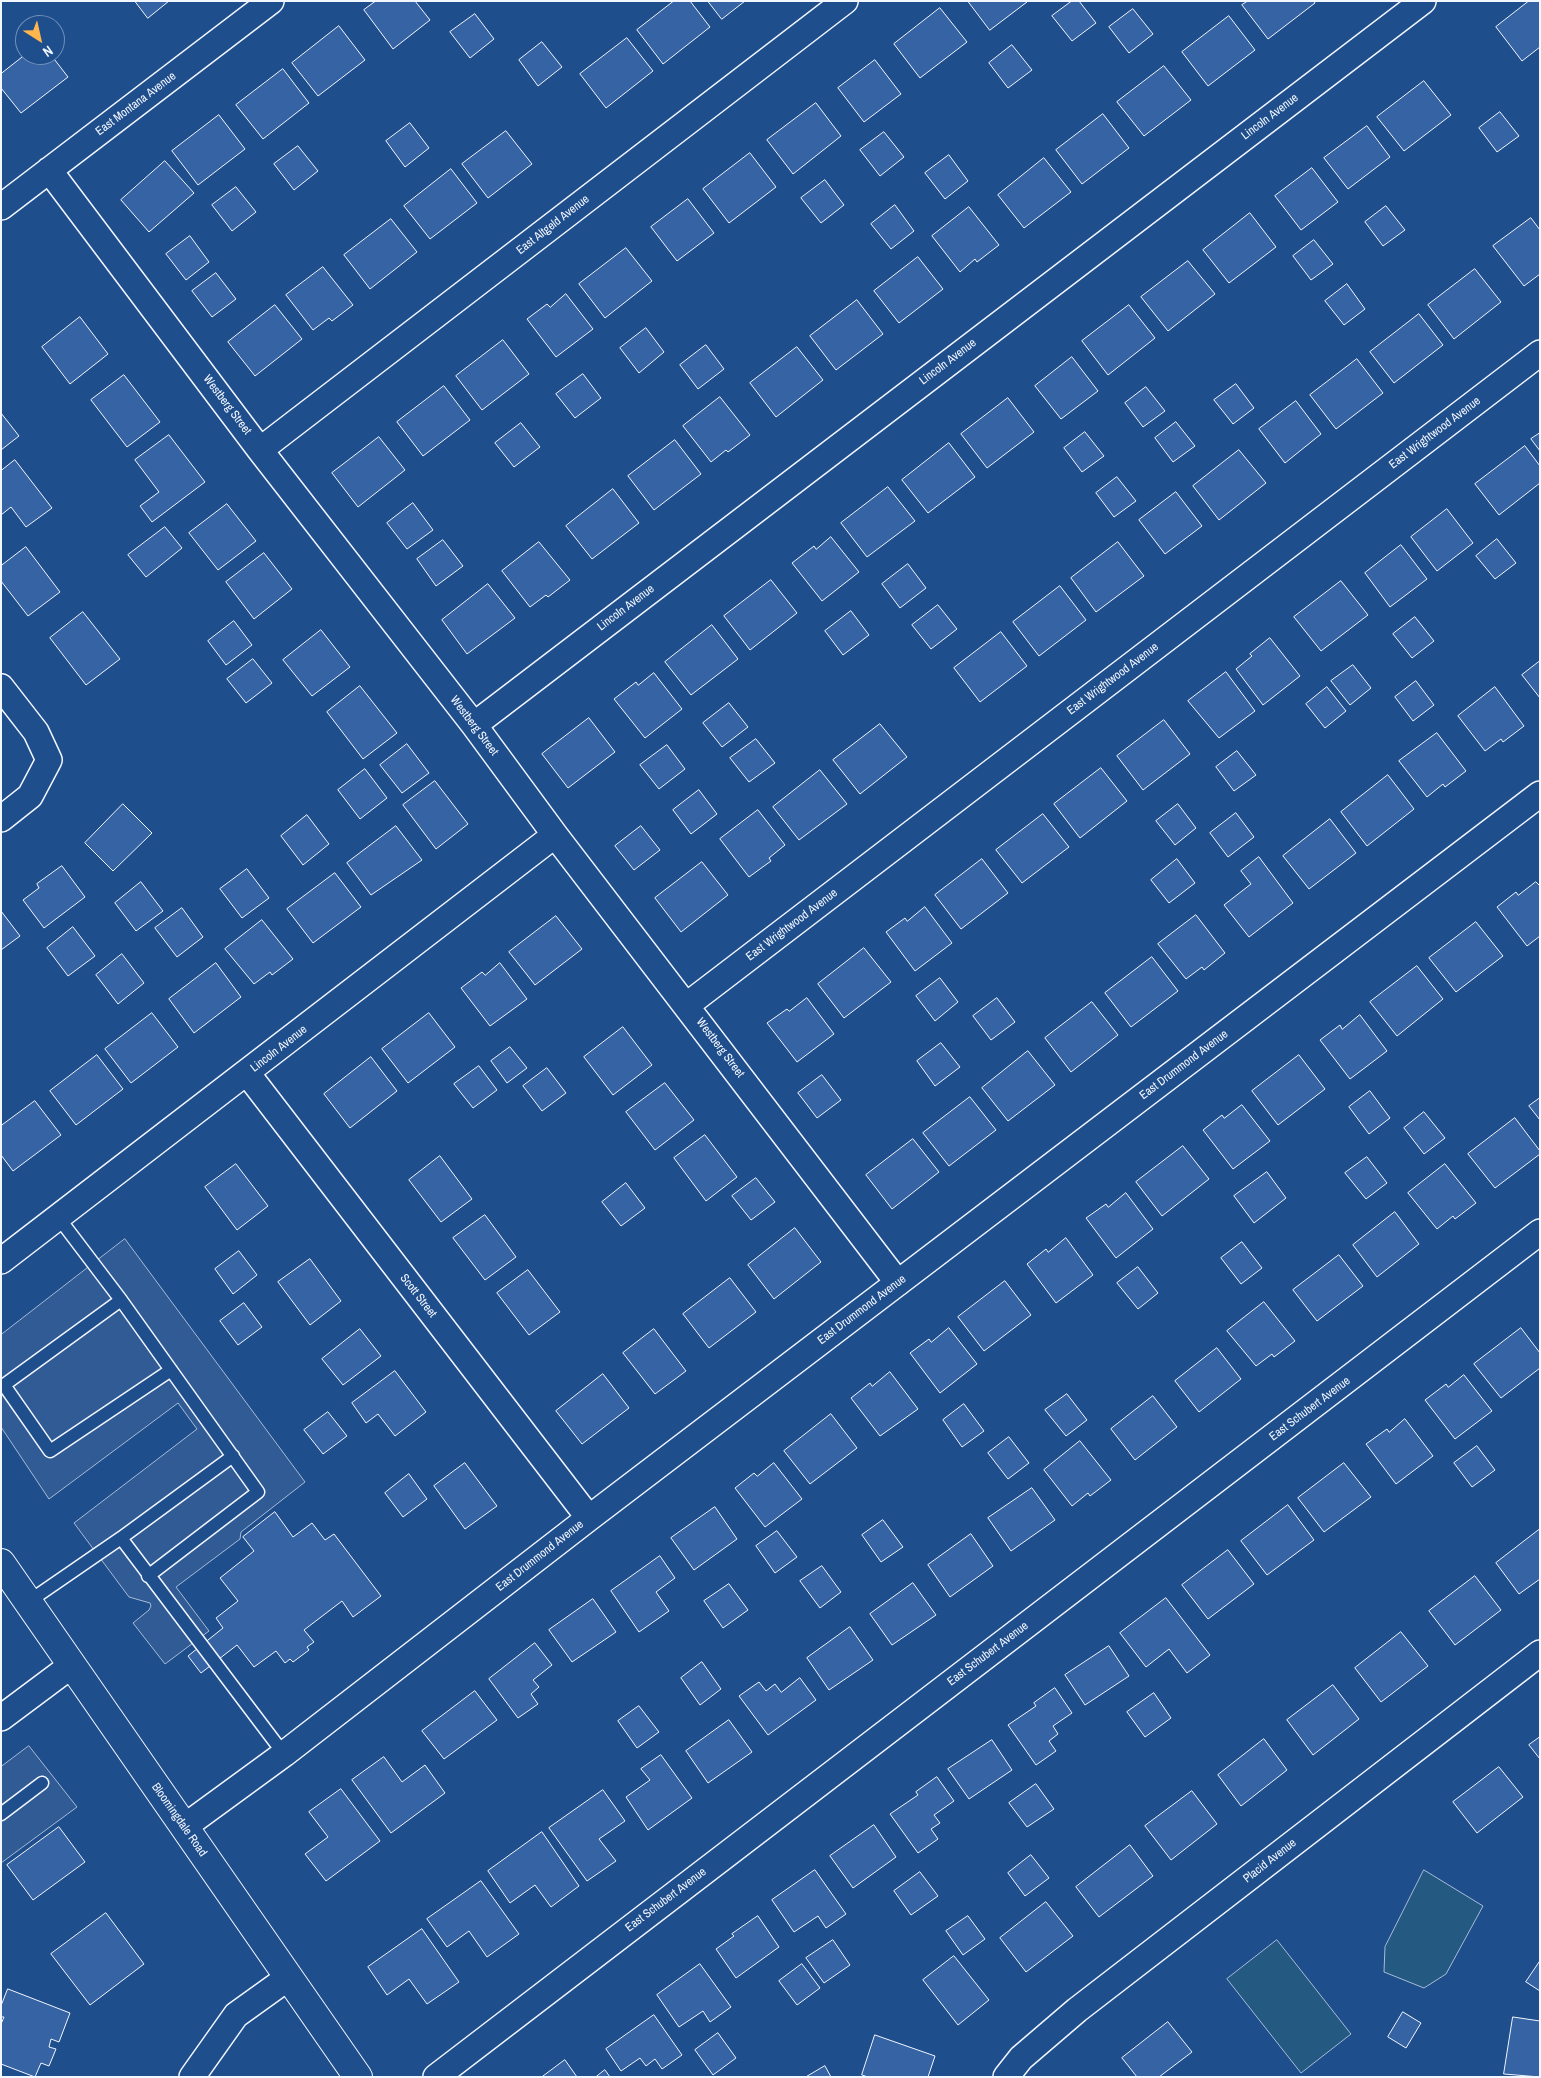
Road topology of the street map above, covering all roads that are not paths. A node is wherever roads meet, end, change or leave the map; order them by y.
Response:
1 (270, 1) edge
2 (845, 1) edge
3 (1423, 1) edge
4 (49, 170) junction
5 (1, 207) edge
6 (1540, 353) edge
7 (260, 450) junction
8 (1, 687) edge
9 (474, 725) junction
10 (1540, 794) edge
11 (1, 819) edge
12 (555, 835) junction
13 (687, 1005) junction
14 (247, 1073) junction
15 (58, 1217) junction
16 (1540, 1232) edge
17 (1, 1261) edge
18 (898, 1283) junction
19 (121, 1300) junction
20 (171, 1370) junction
21 (233, 1456) junction
22 (589, 1518) junction
23 (121, 1538) junction
24 (1, 1563) edge
25 (148, 1576) junction
26 (28, 1602) junction
27 (1540, 1653) edge
28 (72, 1665) junction
29 (1, 1718) edge
30 (284, 1754) junction
31 (42, 1783) dead end
32 (1, 1814) edge
33 (184, 1827) junction
34 (289, 1977) junction
35 (192, 2077) edge
36 (358, 2077) edge
37 (436, 2077) edge
38 (1006, 2077) edge

1 - 4 street, East Montana Avenue
2 - 7 street, East Altgeld Avenue
3 - 9 street, Lincoln Avenue
4 - 5 street, East Montana Avenue
4 - 7 street, Westberg Street
6 - 13 street, East Wrightwood Avenue
7 - 9 street, Westberg Street
8 - 11 street
9 - 12 street, Westberg Street
10 - 18 street, East Drummond Avenue
12 - 13 street, Westberg Street
12 - 14 street, Lincoln Avenue
13 - 18 street, Westberg Street
14 - 15 street, Lincoln Avenue
14 - 22 street, Scott Street
15 - 17 street, Lincoln Avenue
15 - 19 lane
16 - 37 street, East Schubert Avenue
18 - 22 street, East Drummond Avenue
19 - 20 lane
19 - 20 lane
20 - 21 lane
21 - 23 lane
21 - 25 lane
22 - 30 street, East Drummond Avenue
23 - 25 lane
23 - 26 lane
24 - 26 main road, Bloomingdale Road
25 - 30 lane
26 - 28 main road, Bloomingdale Road
27 - 38 street, Placid Avenue
28 - 29 street
28 - 33 main road, Bloomingdale Road
30 - 33 street, East Drummond Avenue
31 - 32 lane
33 - 34 main road, Bloomingdale Road
34 - 35 street
34 - 36 main road, Bloomingdale Road

